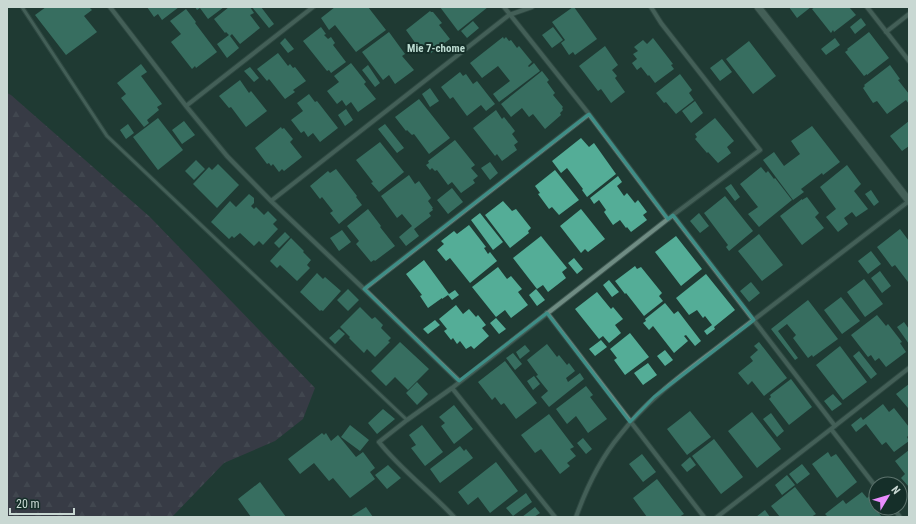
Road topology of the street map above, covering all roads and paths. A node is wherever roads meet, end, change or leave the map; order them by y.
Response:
1 (22, 7) edge
2 (110, 7) edge
3 (313, 7) edge
4 (504, 7) edge
5 (532, 7) edge
6 (651, 7) edge
7 (758, 7) edge
8 (867, 7) edge
9 (909, 14) edge
10 (509, 15) junction
11 (886, 32) junction
12 (909, 61) edge
13 (186, 106) junction
14 (589, 114) junction
15 (271, 200) junction
16 (909, 201) edge
17 (673, 215) junction
18 (668, 219) junction
19 (364, 289) junction
20 (547, 313) junction
21 (754, 320) junction
22 (909, 368) edge
23 (459, 381) junction
24 (452, 388) junction
25 (407, 420) junction
26 (630, 422) junction
27 (835, 426) junction
28 (831, 429) junction
29 (868, 476) edge
30 (454, 517) edge
31 (555, 517) edge
32 (576, 517) edge
33 (704, 517) edge
34 (717, 517) edge

1 - 25 lane
2 - 13 street
3 - 13 street
4 - 10 street
5 - 10 street
6 - 17 street
7 - 16 street
8 - 11 street
9 - 11 street
10 - 14 street
10 - 15 street
11 - 12 street
13 - 15 street
14 - 18 street
14 - 19 street
15 - 19 street
16 - 21 street
17 - 18 street
17 - 21 street
18 - 20 street
19 - 23 street
20 - 23 street
20 - 26 street
21 - 26 street
21 - 27 street
22 - 27 street
23 - 24 street
24 - 25 street
24 - 31 street
25 - 30 street
26 - 32 street
26 - 33 street
27 - 28 street
28 - 29 street
28 - 34 street

